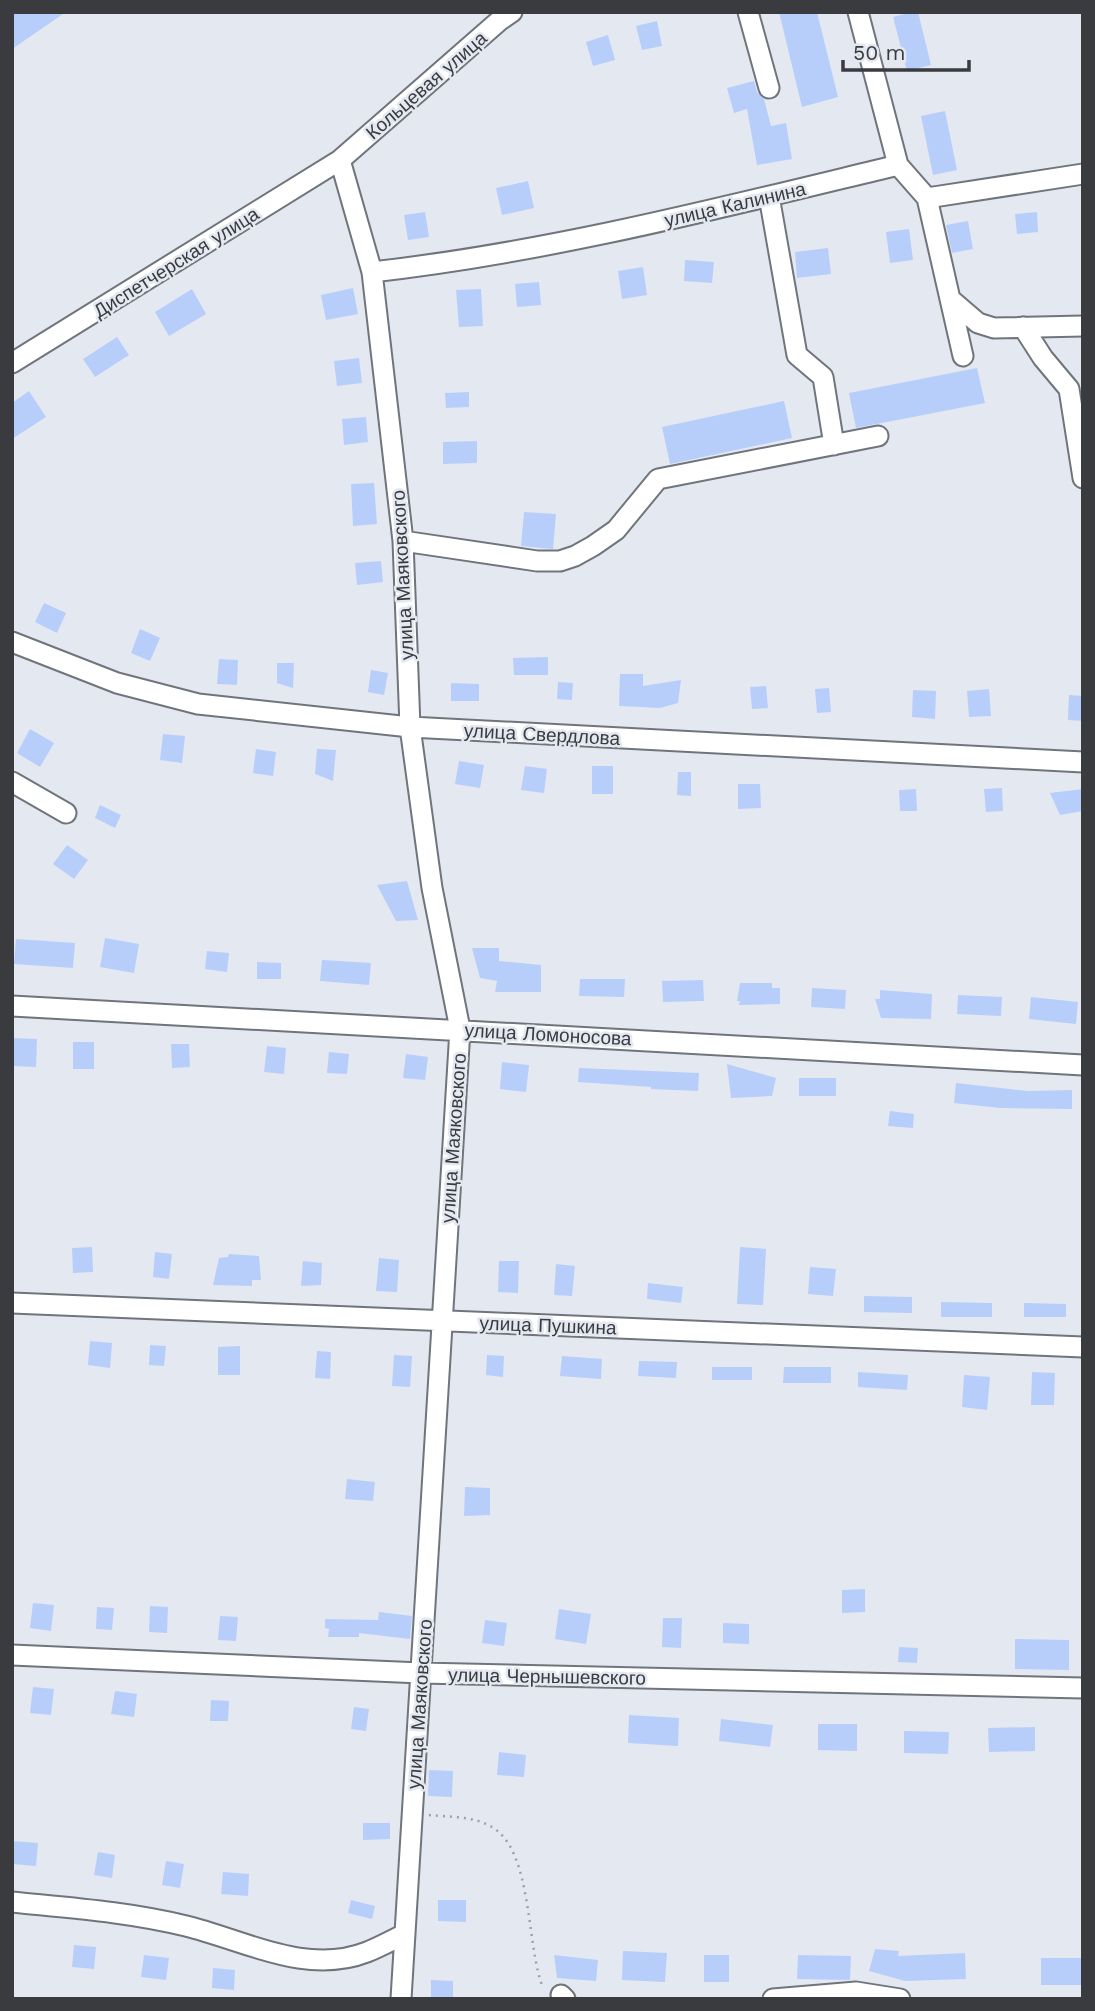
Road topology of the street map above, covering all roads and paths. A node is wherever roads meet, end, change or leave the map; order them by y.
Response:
1 (748, 12) edge
2 (858, 12) edge
3 (505, 15) edge
4 (769, 88) dead end
5 (340, 160) junction
6 (898, 166) junction
7 (1083, 174) edge
8 (769, 196) junction
9 (927, 198) junction
10 (372, 272) junction
11 (950, 299) junction
12 (1083, 326) edge
13 (1023, 327) junction
14 (963, 356) dead end
15 (12, 363) edge
16 (878, 436) dead end
17 (834, 445) junction
18 (1083, 478) edge
19 (403, 541) junction
20 (12, 642) edge
21 (410, 727) junction
22 (1083, 762) edge
23 (12, 782) edge
24 (66, 813) dead end
25 (12, 1006) edge
26 (460, 1029) junction
27 (1083, 1065) edge
28 (12, 1303) edge
29 (442, 1320) junction
30 (1083, 1347) edge
31 (12, 1655) edge
32 (421, 1673) junction
33 (1083, 1688) edge
34 (412, 1813) junction
35 (12, 1902) edge
36 (405, 1934) junction
37 (557, 1996) edge
38 (401, 1999) edge
39 (773, 1999) edge
40 (900, 1999) edge

1 - 4 street
2 - 6 street
3 - 5 street, Кольцевая улица
5 - 10 street, улица Маяковского
5 - 15 street, Диспетчерская улица
6 - 8 street, улица Калинина
6 - 9 street
7 - 9 street
8 - 10 street, улица Калинина
8 - 17 street
9 - 11 street
10 - 19 street, улица Маяковского
11 - 13 street
11 - 14 street
12 - 13 street
13 - 18 street
16 - 17 street
17 - 19 street
19 - 21 street, улица Маяковского
20 - 21 street, улица Свердлова
21 - 22 street, улица Свердлова
21 - 26 street, улица Маяковского
23 - 24 street
25 - 26 street, улица Ломоносова
26 - 27 street, улица Ломоносова
26 - 29 street, улица Маяковского
28 - 29 street, улица Пушкина
29 - 30 street, улица Пушкина
29 - 32 street, улица Маяковского
31 - 32 street, улица Чернышевского
32 - 33 street, улица Чернышевского
32 - 34 street, улица Маяковского
34 - 36 street, улица Маяковского
34 - 37 path
35 - 36 street
36 - 38 street, улица Маяковского
39 - 40 street

